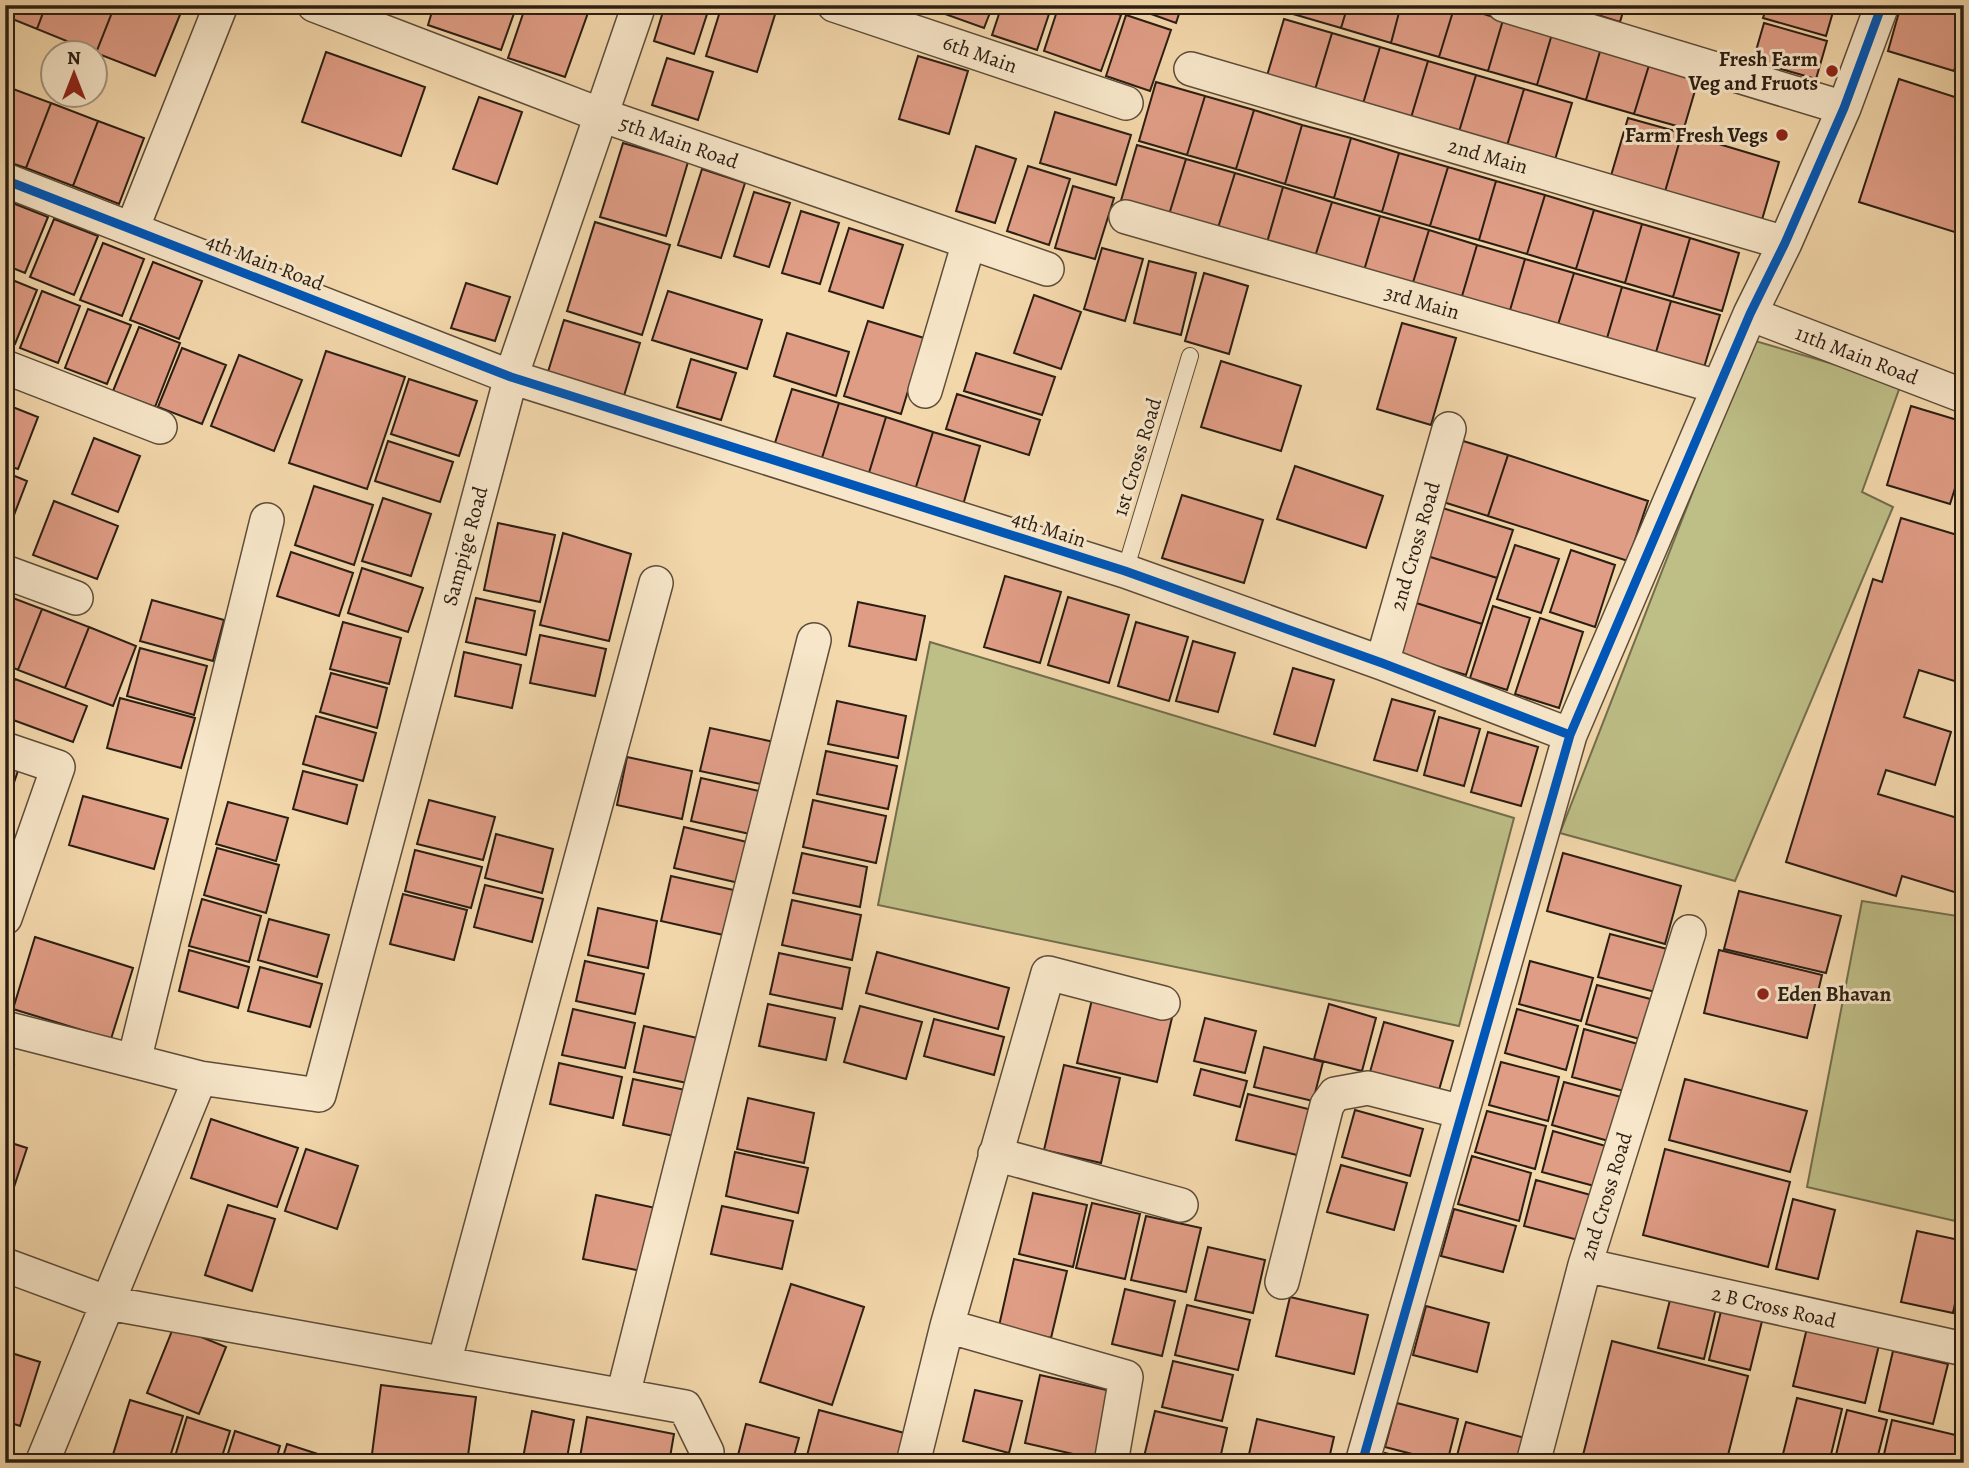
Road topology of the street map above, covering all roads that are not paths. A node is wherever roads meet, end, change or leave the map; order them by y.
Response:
1 (221, 5) edge
2 (314, 5) edge
3 (639, 5) edge
4 (834, 5) edge
5 (1504, 5) edge
6 (1882, 5) edge
7 (1191, 69) dead end
8 (1126, 103) dead end
9 (1844, 108) junction
10 (601, 115) junction
11 (5, 180) edge
12 (1126, 217) dead end
13 (132, 229) junction
14 (969, 242) junction
15 (1786, 243) junction
16 (1047, 269) dead end
17 (1749, 314) junction
18 (1190, 356) dead end
19 (5, 367) edge
20 (511, 377) junction
21 (1718, 387) junction
22 (925, 391) dead end
23 (1964, 397) edge
24 (160, 427) dead end
25 (1449, 429) dead end
26 (267, 520) dead end
27 (1125, 571) junction
28 (5, 572) edge
29 (656, 583) dead end
30 (76, 598) dead end
31 (814, 640) dead end
32 (1382, 663) junction
33 (1570, 735) junction
34 (5, 750) edge
35 (5, 918) edge
36 (1689, 932) dead end
37 (1163, 1003) dead end
38 (5, 1028) edge
39 (134, 1061) junction
40 (200, 1078) junction
41 (1462, 1112) junction
42 (995, 1154) junction
43 (1181, 1205) dead end
44 (5, 1265) edge
45 (1585, 1265) junction
46 (1282, 1282) dead end
47 (108, 1303) junction
48 (947, 1326) junction
49 (1964, 1349) edge
50 (444, 1363) junction
51 (623, 1395) junction
52 (42, 1463) edge
53 (704, 1463) edge
54 (913, 1463) edge
55 (1113, 1463) edge
56 (1362, 1463) edge
57 (1533, 1463) edge

1 - 13 street
2 - 10 street, 5th Main Road
3 - 10 street, Sampige Road
4 - 8 street, 6th Main
5 - 9 street
6 - 9 street
7 - 15 street, 2nd Main
9 - 15 street
10 - 14 street, 5th Main Road
10 - 20 street, Sampige Road
11 - 13 street, 4th Main Road
12 - 21 street, 3rd Main
13 - 20 street, 4th Main Road
14 - 16 street, 5th Main Road
14 - 22 street
15 - 17 street
17 - 21 street
17 - 23 street, 11th Main Road
18 - 27 lane, 1st Cross Road
19 - 24 street
20 - 27 street, 4th Main
20 - 40 street, Sampige Road
21 - 33 street
25 - 32 street, 2nd Cross Road
26 - 39 street
27 - 32 street, 4th Main
28 - 30 street
29 - 50 street
31 - 51 street
32 - 33 street, 4th Main
33 - 41 street
34 - 35 street
36 - 45 street, 2nd Cross Road
37 - 42 street
38 - 39 street
39 - 40 street
40 - 47 street
41 - 46 street
41 - 56 street
42 - 43 street
42 - 48 street
44 - 47 street
45 - 49 street, 2 B Cross Road
45 - 57 street, 2nd Cross Road
47 - 50 street
47 - 52 street
48 - 54 street
48 - 55 street
50 - 51 street
51 - 53 street

